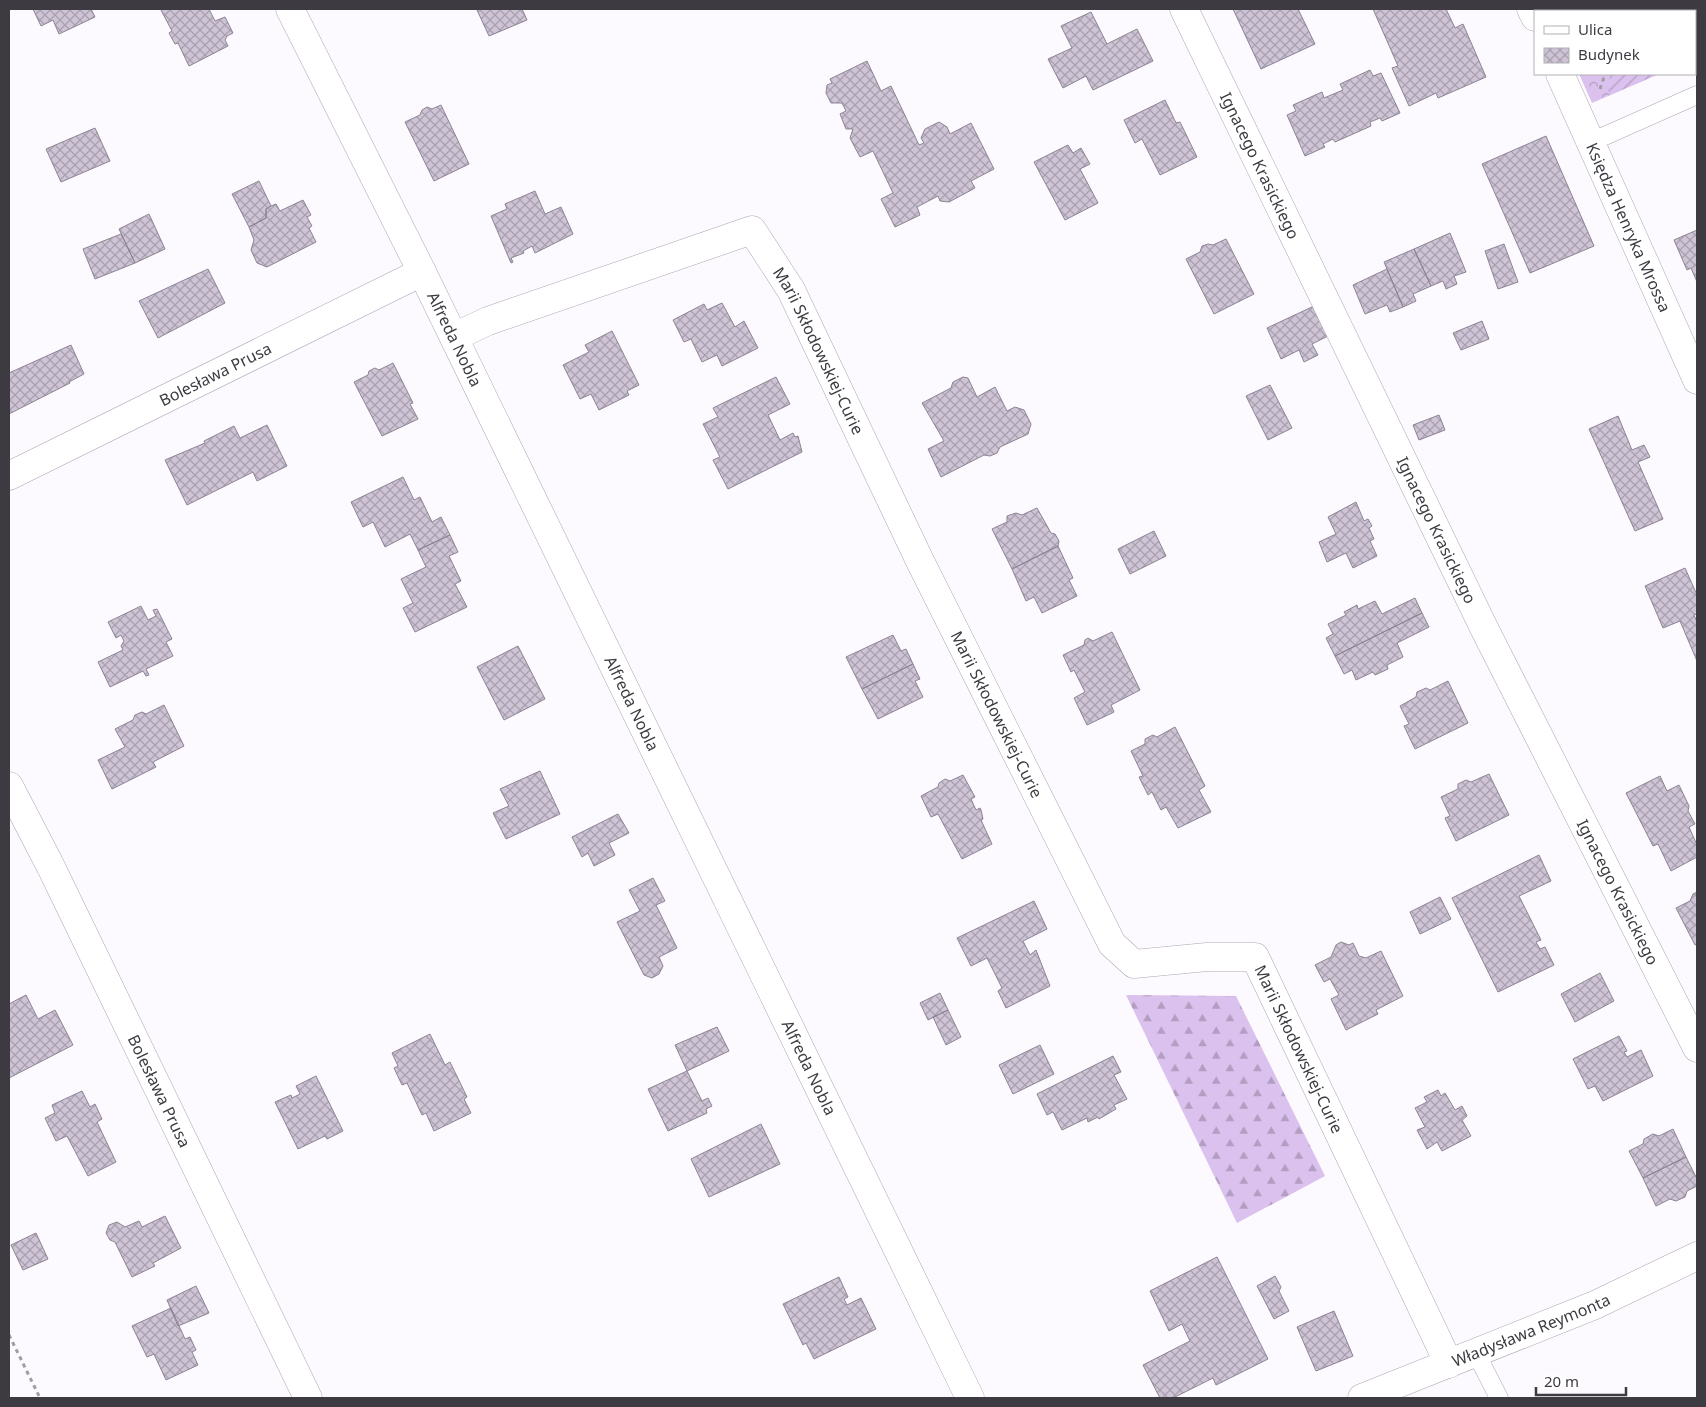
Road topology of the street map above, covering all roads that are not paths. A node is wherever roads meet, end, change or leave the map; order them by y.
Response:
1 (290, 9) edge
2 (1184, 9) edge
3 (1560, 75) edge
4 (1697, 94) edge
5 (1591, 142) junction
6 (422, 272) junction
7 (454, 336) junction
8 (1697, 380) edge
9 (9, 476) edge
10 (9, 786) edge
11 (1697, 1048) edge
12 (1697, 1256) edge
13 (1476, 1353) junction
14 (1449, 1364) junction
15 (308, 1398) edge
16 (970, 1398) edge
17 (1362, 1398) edge
18 (1499, 1398) edge

1 - 6 street, Alfreda Nobla
2 - 11 street, Ignacego Krasickiego
3 - 5 street, Księdza Henryka Mrossa
4 - 5 lane
5 - 8 street, Księdza Henryka Mrossa
6 - 7 street, Alfreda Nobla
6 - 9 street, Bolesława Prusa
7 - 14 street, Marii Skłodowskiej-Curie
7 - 16 street, Alfreda Nobla
10 - 15 street, Bolesława Prusa
12 - 13 street, Władysława Reymonta
13 - 14 street, Władysława Reymonta
13 - 18 lane
14 - 17 street, Władysława Reymonta

